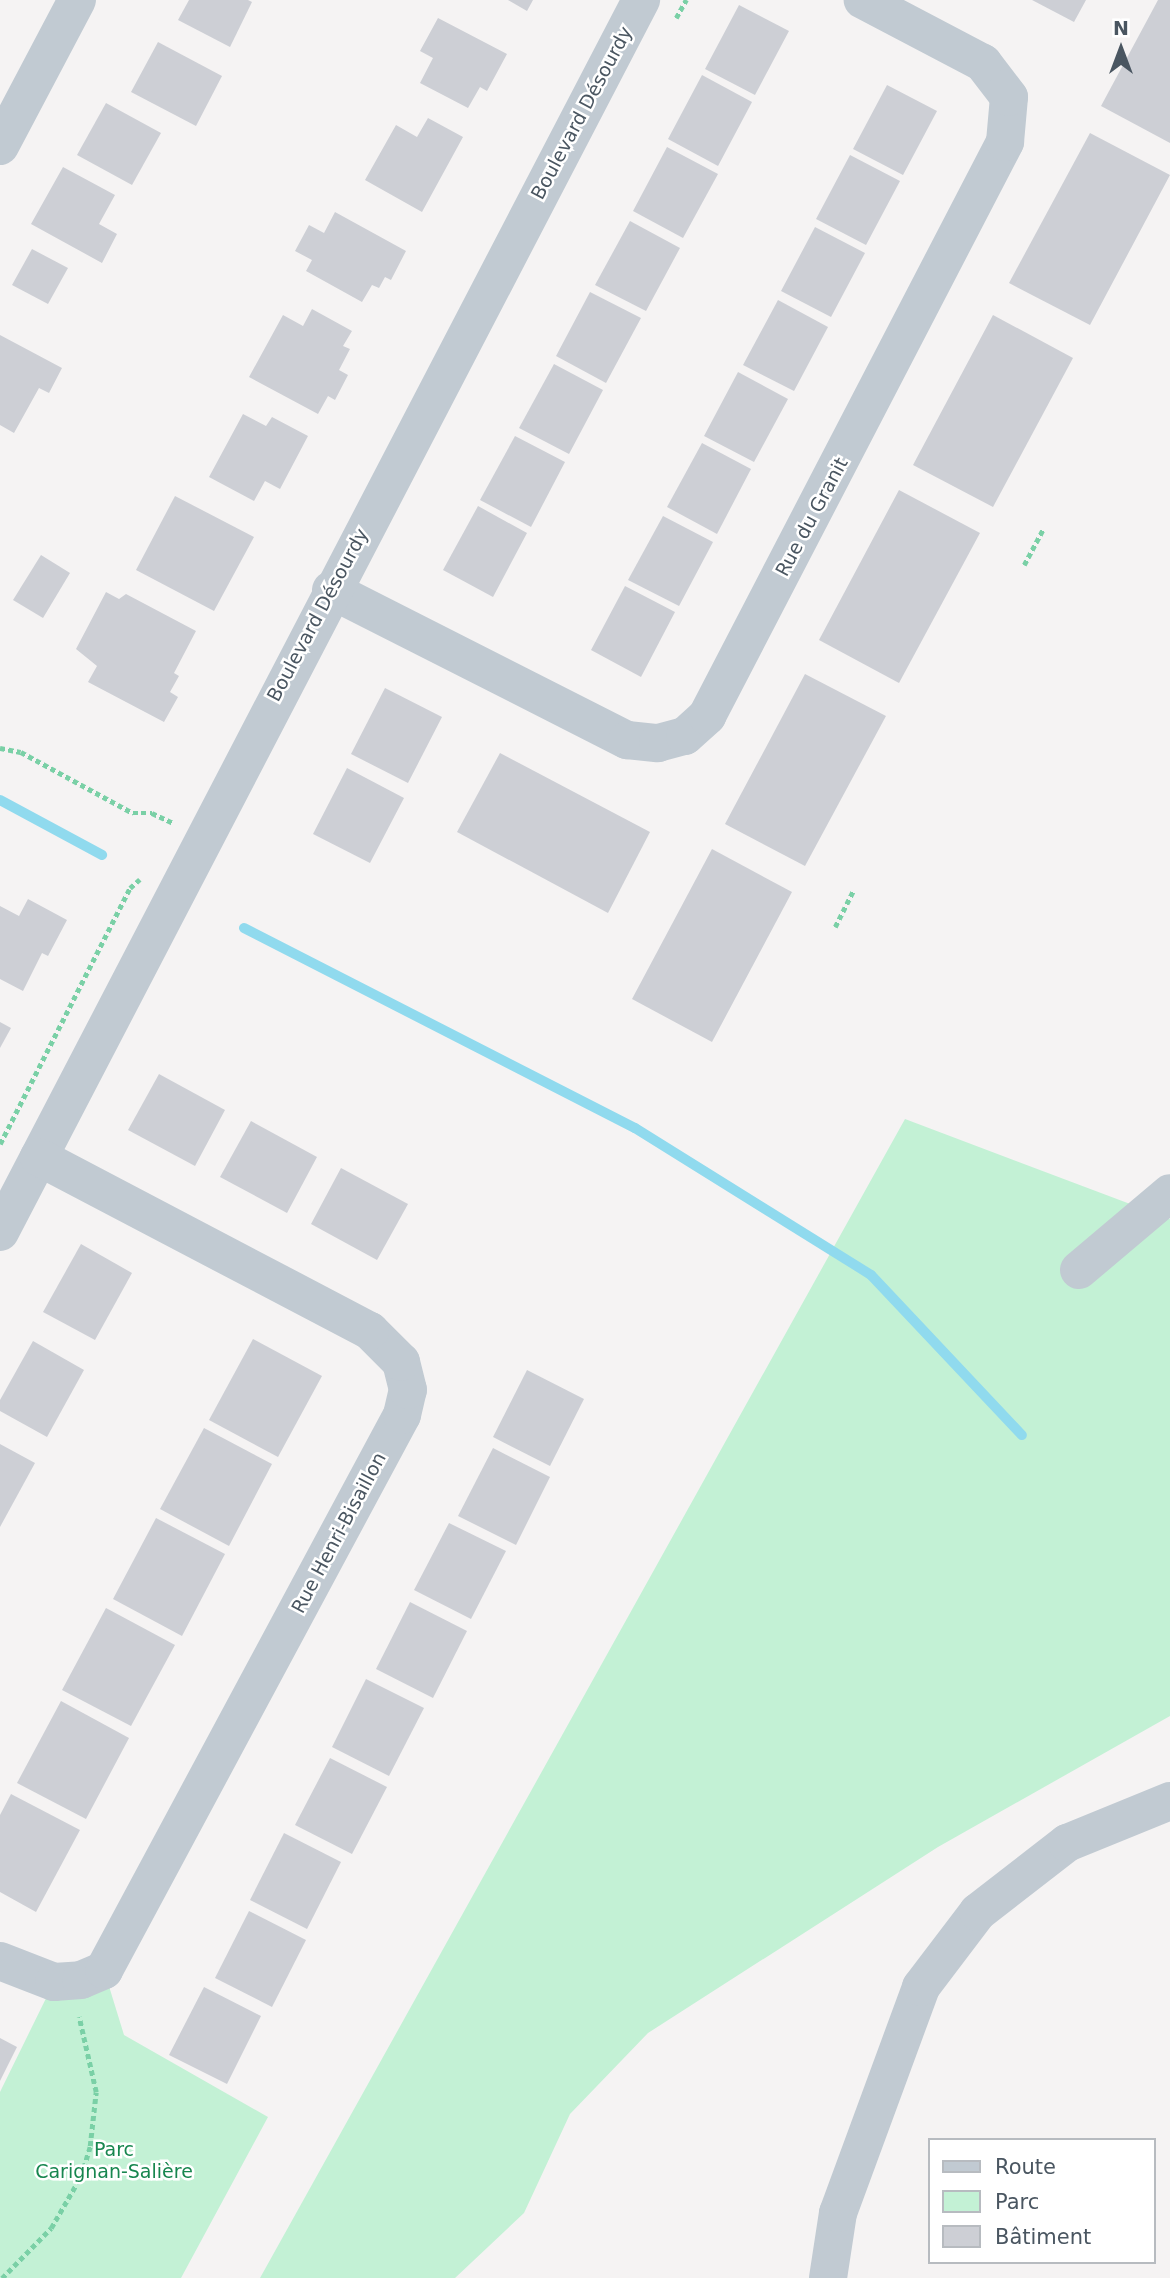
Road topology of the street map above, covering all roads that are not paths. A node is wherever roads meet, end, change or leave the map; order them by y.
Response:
1 (77, 0) edge
2 (641, 0) edge
3 (863, 0) edge
4 (0, 146) edge
5 (331, 590) junction
6 (39, 1157) junction
7 (1170, 1193) edge
8 (0, 1231) edge
9 (1079, 1270) dead end
10 (1170, 1801) edge
11 (0, 1961) edge
12 (828, 2278) edge

1 - 4 street
2 - 5 street, Boulevard Désourdy
3 - 5 street, Rue du Granit
5 - 6 street, Boulevard Désourdy
6 - 8 street, Boulevard Désourdy
6 - 11 street, Rue Henri-Bisaillon
7 - 9 street
10 - 12 street

